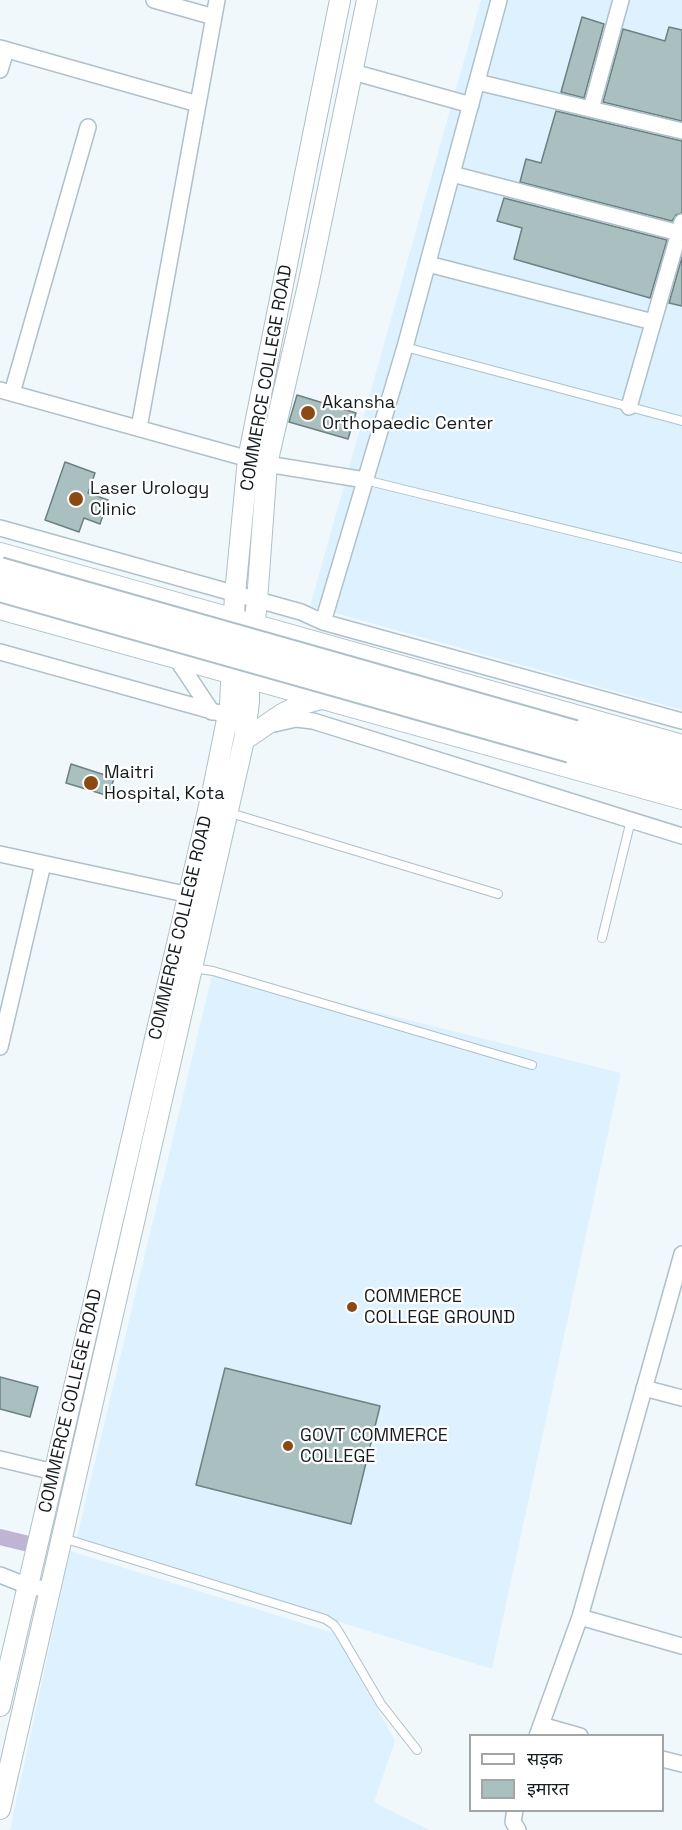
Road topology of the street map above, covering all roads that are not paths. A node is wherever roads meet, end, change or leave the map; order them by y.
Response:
1 (154, 0) edge
2 (217, 0) edge
3 (340, 0) edge
4 (367, 0) edge
5 (499, 0) edge
6 (621, 0) edge
7 (214, 17) junction
8 (3, 49) edge
9 (0, 70) edge
10 (353, 72) junction
11 (477, 82) junction
12 (198, 104) junction
13 (471, 105) junction
14 (591, 109) junction
15 (88, 127) dead end
16 (682, 131) edge
17 (452, 174) junction
18 (680, 227) edge
19 (428, 264) junction
20 (653, 322) junction
21 (405, 347) junction
22 (6, 392) edge
23 (629, 407) junction
24 (682, 421) edge
25 (139, 428) junction
26 (258, 461) junction
27 (365, 480) junction
28 (0, 528) edge
29 (0, 553) edge
30 (682, 558) edge
31 (0, 569) edge
32 (184, 580) junction
33 (0, 590) edge
34 (235, 594) junction
35 (257, 601) junction
36 (180, 604) junction
37 (0, 609) edge
38 (234, 620) junction
39 (323, 622) junction
40 (255, 626) junction
41 (0, 652) edge
42 (176, 658) junction
43 (240, 676) junction
44 (321, 699) junction
45 (682, 721) edge
46 (244, 722) junction
47 (572, 742) junction
48 (682, 745) edge
49 (682, 760) edge
50 (682, 781) edge
51 (682, 799) edge
52 (227, 812) junction
53 (631, 820) junction
54 (682, 836) edge
55 (0, 854) edge
56 (43, 864) junction
57 (498, 894) dead end
58 (198, 897) junction
59 (602, 938) dead end
60 (191, 967) junction
61 (0, 1047) edge
62 (532, 1065) dead end
63 (682, 1254) edge
64 (644, 1388) junction
65 (682, 1398) edge
66 (0, 1459) edge
67 (54, 1472) junction
68 (63, 1538) junction
69 (0, 1575) edge
70 (28, 1586) junction
71 (50, 1590) junction
72 (580, 1617) junction
73 (682, 1646) edge
74 (0, 1706) edge
75 (539, 1730) edge
76 (566, 1734) edge
77 (417, 1750) dead end
78 (664, 1759) edge
79 (682, 1764) edge
80 (0, 1809) edge

1 - 7 street
2 - 7 street
3 - 26 street, COMMERCE COLLEGE ROAD
4 - 10 street
5 - 11 street
6 - 14 street
7 - 12 street
8 - 9 street
8 - 12 street
10 - 13 street
10 - 26 street
11 - 13 street
11 - 14 street
12 - 25 street
13 - 17 street
14 - 16 street
15 - 22 street
17 - 18 street
17 - 19 street
18 - 20 street
19 - 20 street
19 - 21 street
20 - 23 street
21 - 23 lane
21 - 27 street
22 - 25 street
23 - 24 lane
25 - 26 street
26 - 27 street
26 - 34 street, COMMERCE COLLEGE ROAD
26 - 35 street
27 - 30 lane
27 - 39 street
28 - 32 street
29 - 36 street
31 - 47 main road, bridge
32 - 34 street
32 - 36 street
33 - 47 main road, bridge
34 - 35 street
34 - 38 street, COMMERCE COLLEGE ROAD
35 - 39 street
35 - 40 street
36 - 38 street
37 - 42 street
38 - 40 street
38 - 43 street, COMMERCE COLLEGE ROAD
39 - 45 street
40 - 43 street
40 - 48 street
41 - 46 street
42 - 43 street
42 - 46 street
43 - 44 street
43 - 46 street
44 - 46 street
44 - 51 street
46 - 52 street
46 - 53 street
46 - 58 street, COMMERCE COLLEGE ROAD
47 - 49 main road
47 - 50 main road
52 - 57 lane
52 - 58 street
53 - 54 street
53 - 59 lane
55 - 56 street
56 - 58 street
56 - 61 street
58 - 60 street
58 - 67 street, COMMERCE COLLEGE ROAD
60 - 62 lane
60 - 68 street
63 - 64 street
64 - 65 street
64 - 72 street
66 - 67 street
67 - 70 street, COMMERCE COLLEGE ROAD
68 - 71 street
68 - 77 lane
69 - 70 street
70 - 71 street
70 - 74 street, COMMERCE COLLEGE ROAD
71 - 80 street
72 - 73 street
72 - 75 street
75 - 76 street
78 - 79 street

